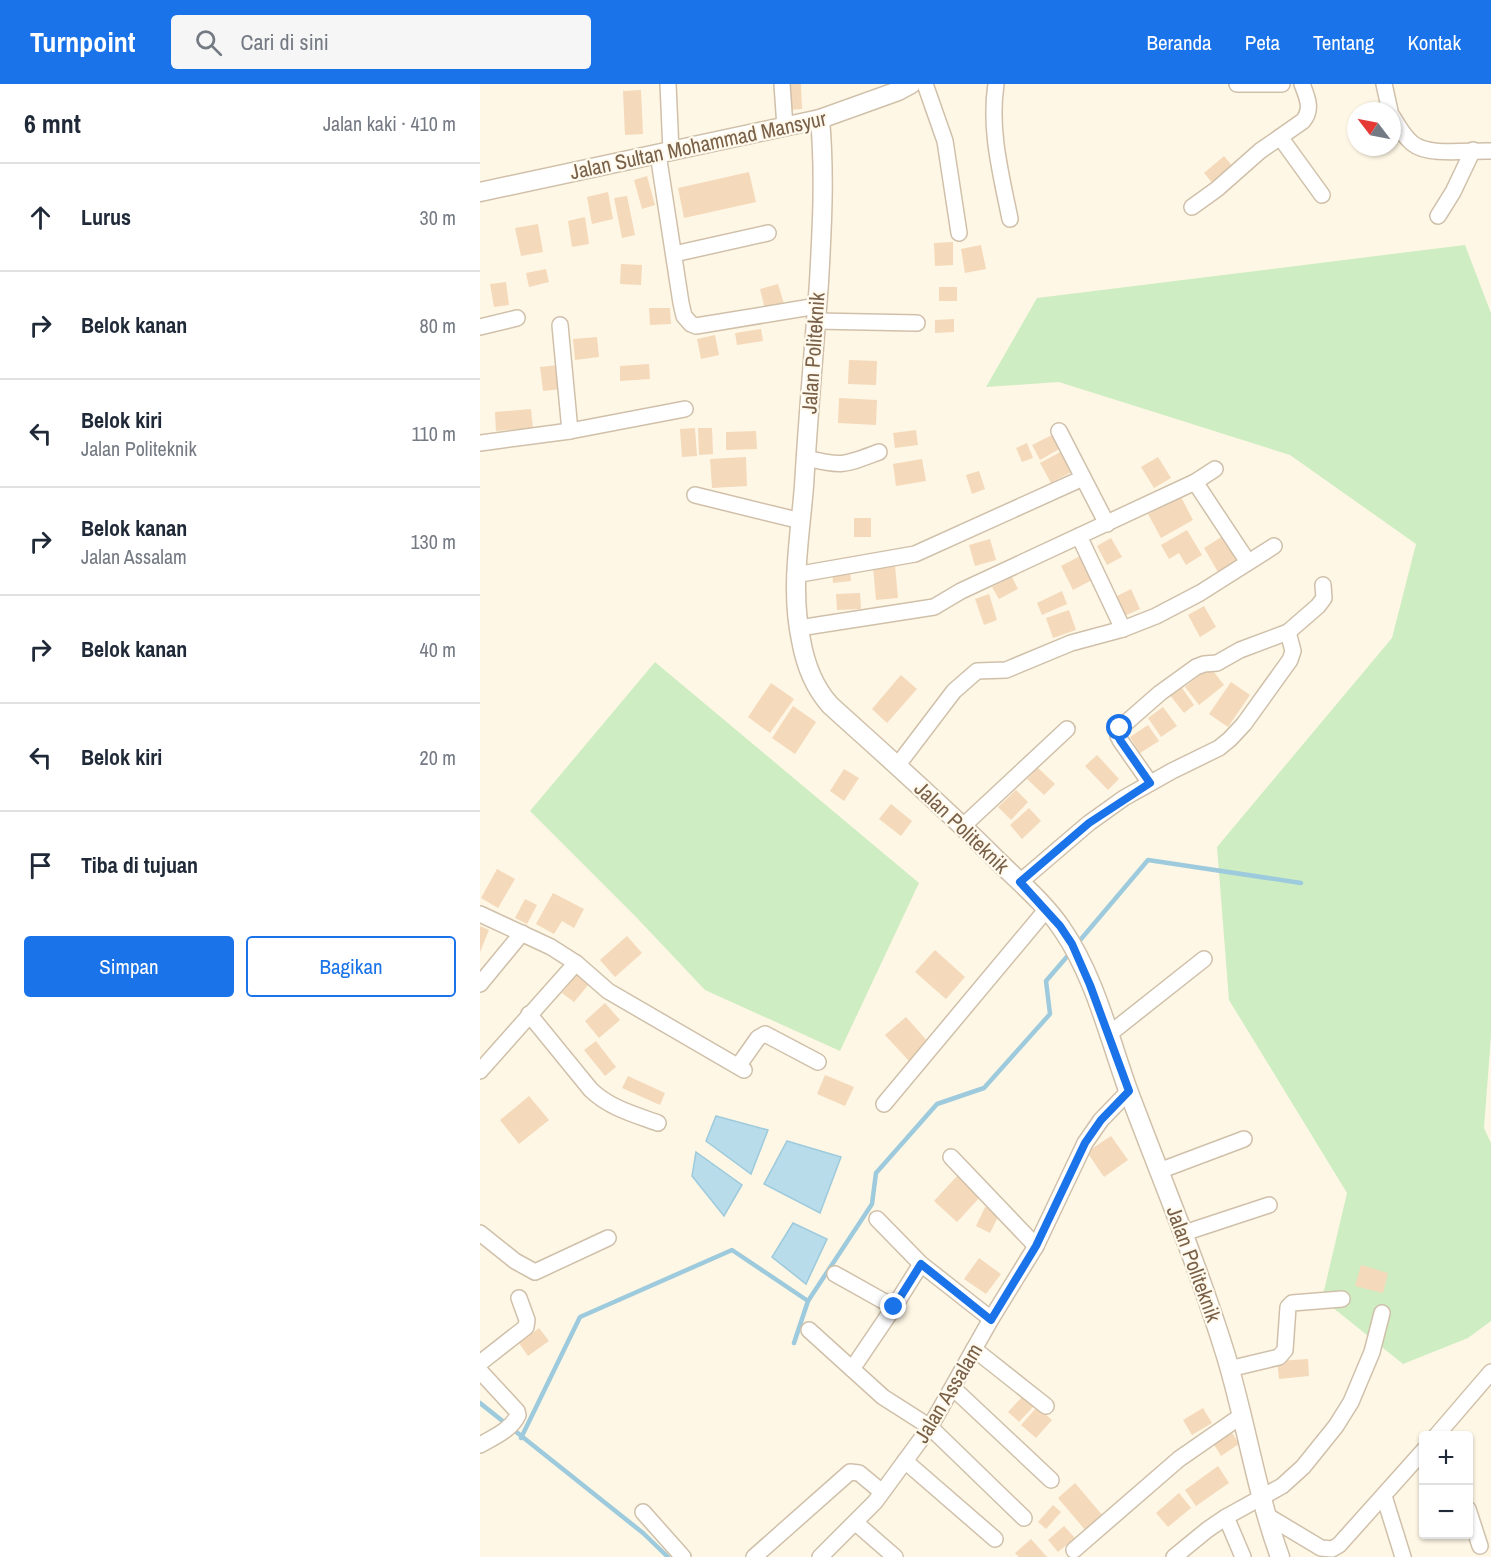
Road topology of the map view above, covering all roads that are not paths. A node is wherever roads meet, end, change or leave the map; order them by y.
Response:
1 (668, 84) edge
2 (782, 84) edge
3 (911, 84) edge
4 (925, 84) edge
5 (996, 84) edge
6 (1238, 84) edge
7 (1282, 84) edge
8 (1302, 84) edge
9 (1384, 84) edge
10 (1388, 102) edge
11 (820, 119) junction
12 (785, 127) junction
13 (1401, 130) edge
14 (1280, 137) junction
15 (1473, 150) junction
16 (1491, 151) edge
17 (664, 152) junction
18 (480, 192) edge
19 (1322, 195) dead end
20 (1192, 207) dead end
21 (1438, 216) dead end
22 (1010, 219) dead end
23 (768, 233) dead end
24 (959, 234) dead end
25 (674, 254) junction
26 (817, 314) junction
27 (517, 318) dead end
28 (917, 323) dead end
29 (560, 326) dead end
30 (480, 327) edge
31 (685, 409) dead end
32 (570, 431) junction
33 (1059, 431) dead end
34 (480, 442) edge
35 (879, 452) dead end
36 (806, 458) junction
37 (1215, 469) dead end
38 (1083, 478) junction
39 (1195, 482) junction
40 (695, 495) dead end
41 (801, 521) junction
42 (1107, 524) junction
43 (1079, 536) junction
44 (1274, 546) dead end
45 (1248, 562) junction
46 (795, 574) junction
47 (1323, 585) dead end
48 (799, 628) junction
49 (1123, 629) junction
50 (1288, 632) junction
51 (1067, 729) dead end
52 (897, 766) junction
53 (1150, 783) junction
54 (963, 826) junction
55 (1020, 882) junction
56 (1046, 910) junction
57 (480, 914) edge
58 (522, 933) junction
59 (1204, 959) dead end
60 (576, 963) junction
61 (480, 984) edge
62 (529, 1014) junction
63 (1108, 1035) junction
64 (818, 1062) dead end
65 (480, 1071) edge
66 (1129, 1091) junction
67 (884, 1104) dead end
68 (658, 1123) dead end
69 (1245, 1139) dead end
70 (951, 1157) dead end
71 (1159, 1171) junction
72 (1269, 1205) dead end
73 (877, 1219) dead end
74 (1184, 1233) junction
75 (482, 1237) edge
76 (608, 1238) dead end
77 (1036, 1246) junction
78 (921, 1264) junction
79 (835, 1274) dead end
80 (519, 1299) dead end
81 (1342, 1299) dead end
82 (894, 1307) junction
83 (1382, 1313) dead end
84 (991, 1320) junction
85 (809, 1330) dead end
86 (974, 1349) junction
87 (480, 1363) edge
88 (852, 1369) junction
89 (1229, 1369) junction
90 (480, 1371) edge
91 (1491, 1372) edge
92 (954, 1388) junction
93 (1046, 1406) dead end
94 (1241, 1416) junction
95 (930, 1427) junction
96 (1443, 1431) edge
97 (480, 1445) edge
98 (1419, 1456) edge
99 (905, 1461) junction
100 (1051, 1480) dead end
101 (882, 1492) junction
102 (1384, 1496) junction
103 (1264, 1507) junction
104 (643, 1512) dead end
105 (1226, 1517) junction
106 (1024, 1518) dead end
107 (856, 1523) junction
108 (1473, 1524) edge
109 (995, 1539) dead end
110 (1480, 1546) dead end
111 (1074, 1550) dead end
112 (1328, 1553) edge
113 (683, 1557) edge
114 (754, 1557) edge
115 (820, 1557) edge
116 (895, 1557) edge
117 (1174, 1557) edge
118 (1243, 1557) edge
119 (1280, 1557) edge
120 (1403, 1557) edge

1 - 17 street
2 - 12 street
3 - 11 street, Jalan Sultan Mohammad Mansyur
4 - 24 street
5 - 22 street
6 - 7 street
8 - 14 street
9 - 10 street
11 - 12 street, Jalan Sultan Mohammad Mansyur
11 - 26 street, Jalan Politeknik
12 - 17 street, Jalan Sultan Mohammad Mansyur
13 - 15 street
14 - 19 street
14 - 20 street
15 - 16 street
15 - 21 street
17 - 18 street, Jalan Sultan Mohammad Mansyur
17 - 25 street
23 - 25 street
25 - 26 street
26 - 28 street
26 - 36 street, Jalan Politeknik
27 - 30 street
29 - 32 street
31 - 32 street
32 - 34 street
33 - 38 street
35 - 36 street
36 - 41 street, Jalan Politeknik
37 - 39 street
38 - 42 street
38 - 46 street
39 - 42 street
39 - 45 street
40 - 41 street
41 - 46 street, Jalan Politeknik
42 - 43 street
43 - 48 street
43 - 49 street
44 - 45 street
45 - 49 street
46 - 48 street, Jalan Politeknik
47 - 50 street
48 - 52 street, Jalan Politeknik
49 - 52 street
50 - 53 street
50 - 53 street
51 - 54 street
52 - 54 street, Jalan Politeknik
53 - 55 street
54 - 55 street, Jalan Politeknik
55 - 56 street, Jalan Politeknik
56 - 63 street, Jalan Politeknik
56 - 67 street
57 - 58 street
58 - 60 street
58 - 61 street
59 - 63 street
60 - 62 street
60 - 64 street
62 - 65 street
62 - 68 street
63 - 66 street, Jalan Politeknik
66 - 71 street, Jalan Politeknik
66 - 77 street, Jalan Assalam
69 - 71 street
70 - 77 street
71 - 74 street, Jalan Politeknik
72 - 74 street
73 - 78 street
74 - 89 street, Jalan Politeknik
75 - 76 street
77 - 84 street, Jalan Assalam
78 - 82 street
78 - 84 street
79 - 82 street
80 - 87 street
81 - 89 street
82 - 88 street
83 - 103 street
84 - 86 street, Jalan Assalam
85 - 88 street
86 - 92 street, Jalan Assalam
86 - 93 street
88 - 95 street
89 - 94 street, Jalan Politeknik
90 - 97 street
91 - 96 street
92 - 95 street, Jalan Assalam
92 - 100 street
94 - 103 street, Jalan Politeknik
94 - 111 street
95 - 99 street, Jalan Assalam
95 - 106 street
98 - 102 street
99 - 101 street, Jalan Assalam
99 - 109 street
101 - 107 street, Jalan Assalam
101 - 114 street
102 - 112 street
102 - 120 street
103 - 105 street
103 - 112 street
103 - 119 street, Jalan Politeknik
104 - 113 street
105 - 117 street
105 - 118 street
107 - 115 street, Jalan Assalam
107 - 116 street
108 - 110 street

